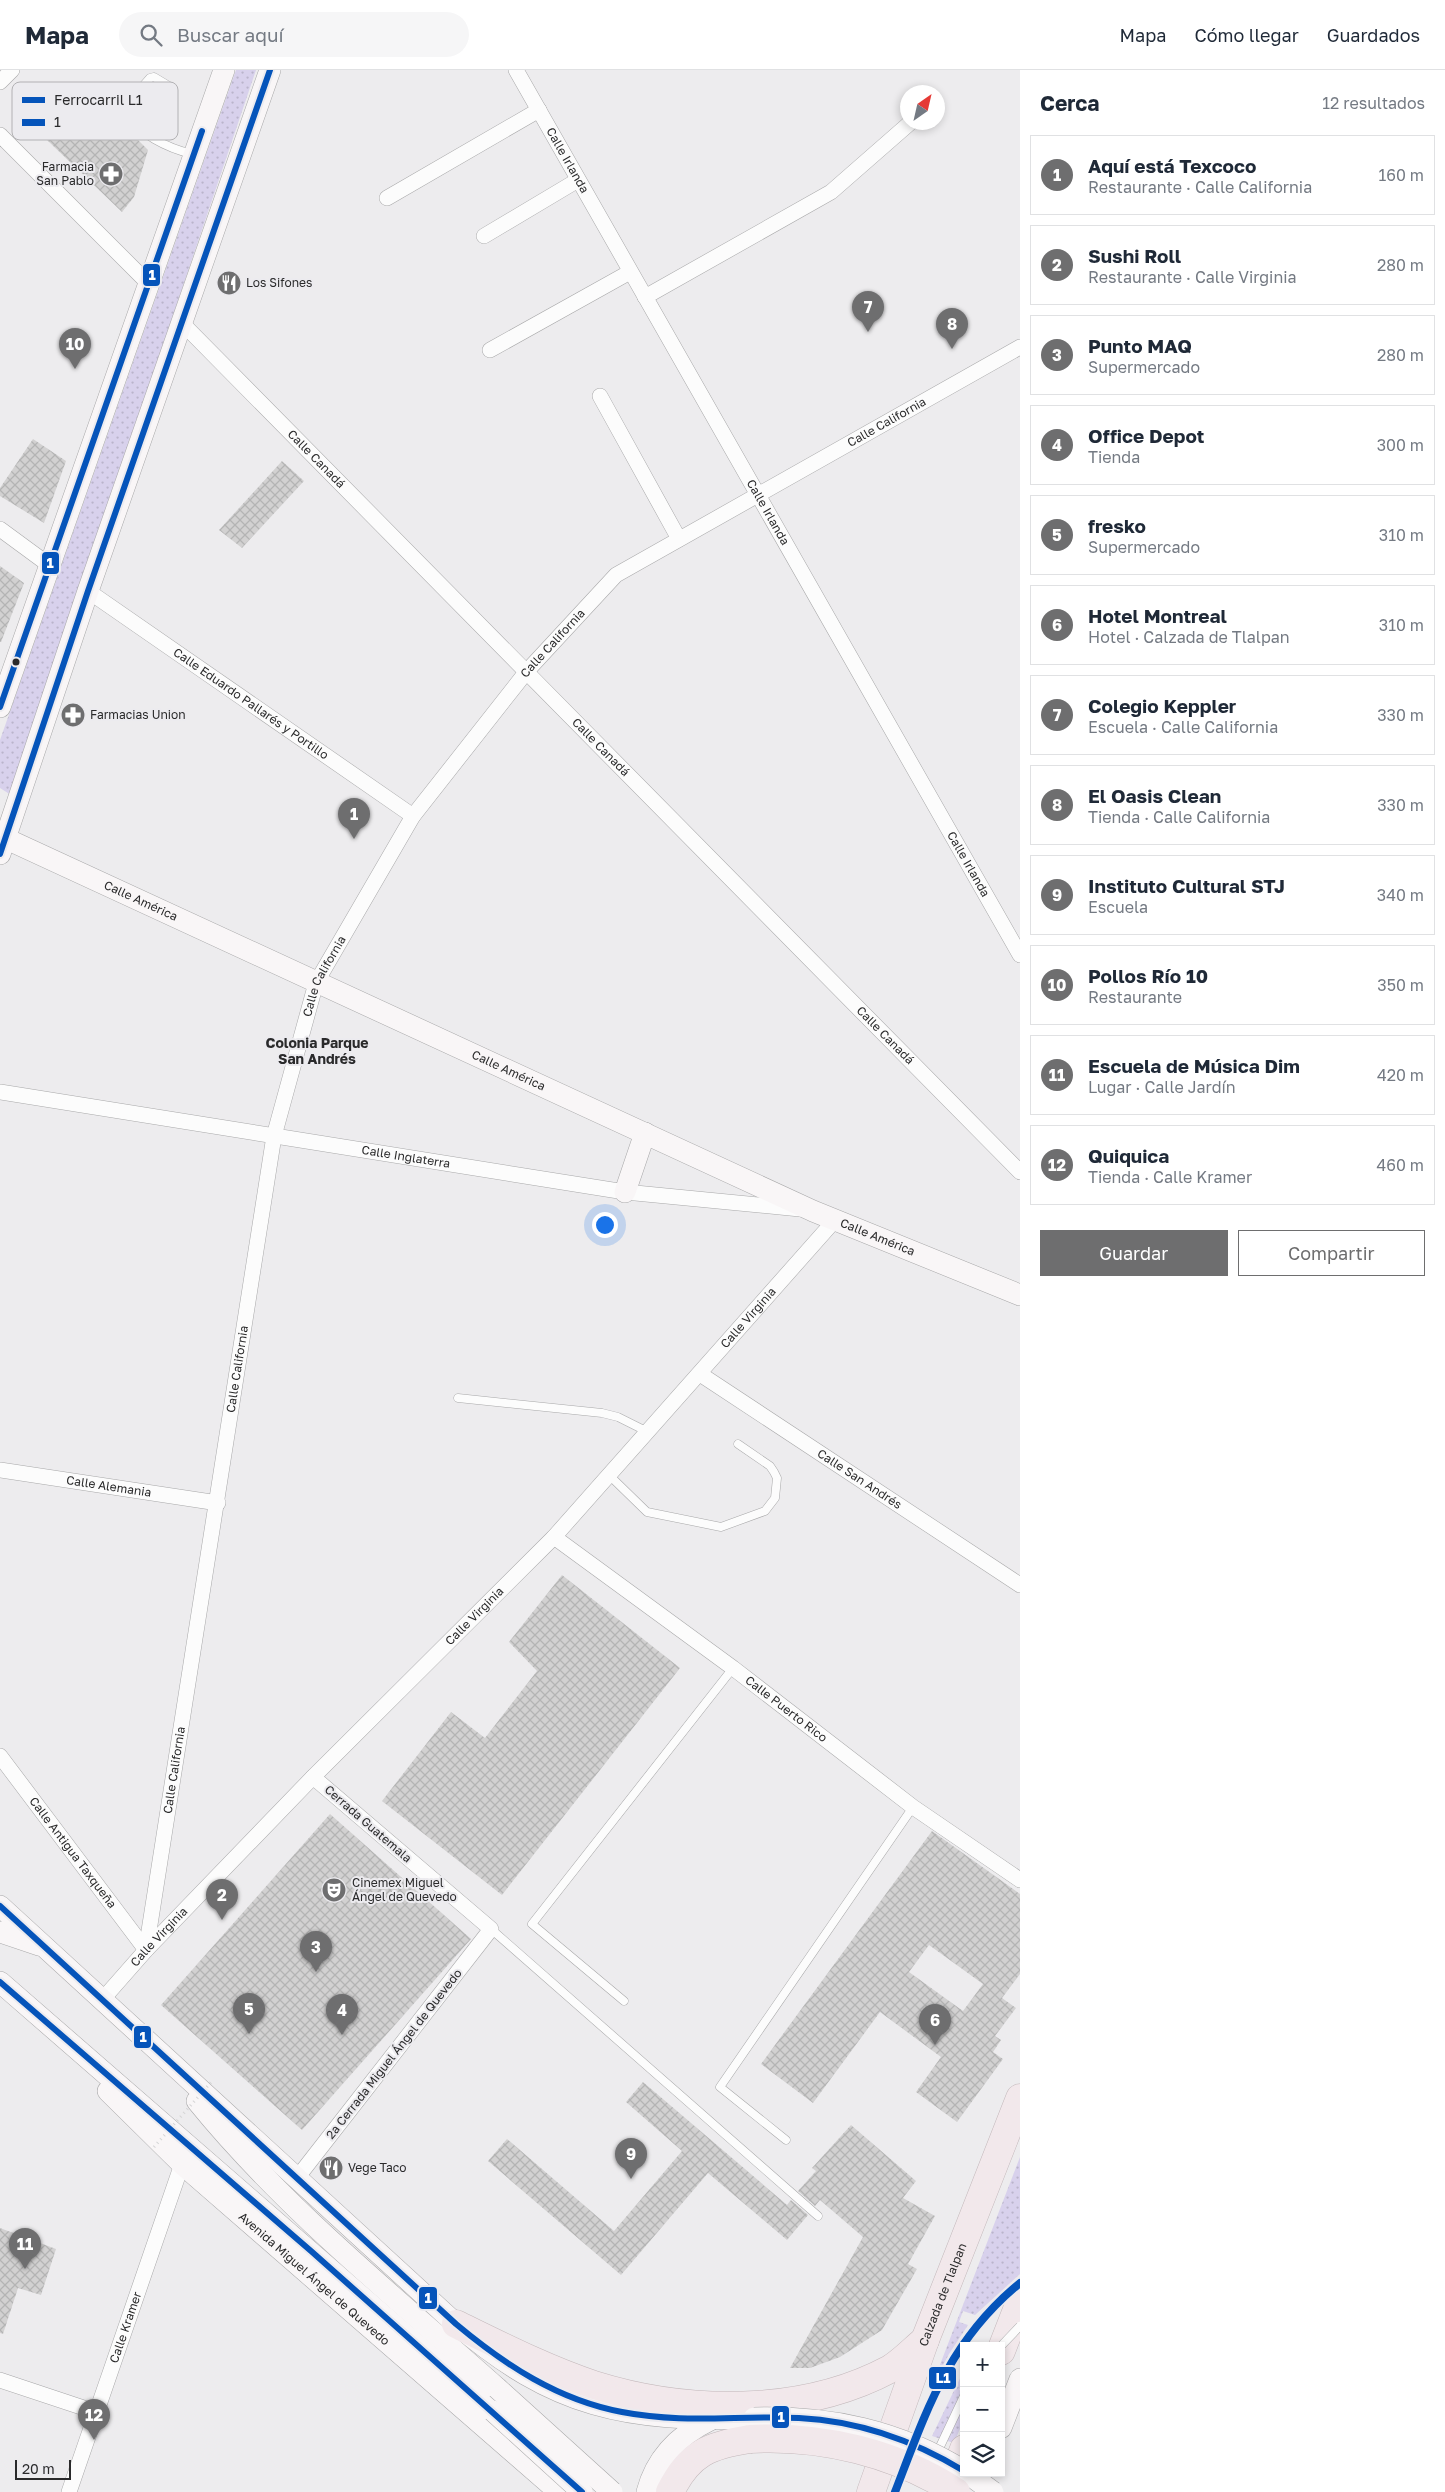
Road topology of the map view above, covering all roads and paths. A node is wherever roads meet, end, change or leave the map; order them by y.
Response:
1 (12, 70) edge
2 (224, 70) edge
3 (270, 70) edge
4 (516, 70) edge
5 (0, 82) edge
6 (146, 82) edge
7 (164, 82) edge
8 (539, 110) junction
9 (902, 130) edge
10 (0, 135) edge
11 (155, 140) edge
12 (194, 154) junction
13 (578, 180) junction
14 (387, 198) dead end
15 (484, 236) dead end
16 (630, 272) junction
17 (148, 283) junction
18 (644, 297) junction
19 (182, 323) junction
20 (1020, 347) edge
21 (490, 350) dead end
22 (600, 396) dead end
23 (757, 494) junction
24 (0, 530) edge
25 (678, 539) junction
26 (49, 565) junction
27 (88, 591) junction
28 (527, 670) junction
29 (0, 707) edge
30 (414, 816) junction
31 (2, 843) edge
32 (1020, 954) edge
33 (316, 984) junction
34 (0, 1092) edge
35 (644, 1133) junction
36 (274, 1136) junction
37 (1020, 1172) edge
38 (625, 1192) junction
39 (813, 1211) junction
40 (835, 1220) junction
41 (1020, 1295) edge
42 (700, 1374) junction
43 (458, 1398) dead end
44 (648, 1432) junction
45 (738, 1444) dead end
46 (0, 1470) edge
47 (610, 1475) junction
48 (218, 1503) junction
49 (554, 1537) junction
50 (1020, 1585) edge
51 (733, 1668) junction
52 (0, 1756) edge
53 (313, 1777) junction
54 (913, 1807) junction
55 (1020, 1880) edge
56 (0, 1906) edge
57 (491, 1929) junction
58 (0, 1932) edge
59 (46, 1948) junction
60 (146, 1950) junction
61 (0, 1982) edge
62 (102, 2000) junction
63 (624, 2001) dead end
64 (151, 2044) junction
65 (83, 2053) junction
66 (213, 2080) dead end
67 (1020, 2098) edge
68 (786, 2140) dead end
69 (154, 2147) dead end
70 (182, 2164) junction
71 (297, 2178) junction
72 (818, 2216) dead end
73 (1020, 2302) edge
74 (456, 2324) junction
75 (1020, 2326) edge
76 (925, 2340) junction
77 (1004, 2342) edge
78 (1005, 2342) edge
79 (511, 2367) junction
80 (1020, 2379) edge
81 (0, 2380) edge
82 (96, 2412) junction
83 (960, 2413) edge
84 (1005, 2418) edge
85 (490, 2420) junction
86 (710, 2420) junction
87 (752, 2429) junction
88 (953, 2444) edge
89 (960, 2469) edge
90 (972, 2477) edge
91 (982, 2477) edge
92 (937, 2488) edge
93 (69, 2492) edge
94 (559, 2492) edge
95 (582, 2492) edge
96 (612, 2492) edge
97 (647, 2492) edge
98 (670, 2492) edge
99 (871, 2492) edge
100 (956, 2492) edge
101 (976, 2492) edge
102 (993, 2492) edge

1 - 5 street
2 - 12 main road
3 - 19 main road
4 - 8 street, Calle Irlanda
6 - 7 lane
8 - 13 street, Calle Irlanda
8 - 14 street
9 - 18 street
10 - 17 street
11 - 12 lane
12 - 17 main road
13 - 15 street
13 - 16 street, Calle Irlanda
16 - 18 street, Calle Irlanda
16 - 21 street
17 - 26 main road
18 - 23 street, Calle Irlanda
19 - 27 main road
19 - 28 street, Calle Canadá
20 - 23 street, Calle California
22 - 25 street
23 - 25 street, Calle California
23 - 32 street, Calle Irlanda
24 - 26 street
25 - 28 street, Calle California
26 - 29 main road
27 - 30 street, Calle Eduardo Pallarés y Portillo
27 - 31 main road
28 - 30 street, Calle California
28 - 37 street, Calle Canadá
30 - 33 street, Calle California
31 - 33 main road, Calle América
33 - 35 main road, Calle América
33 - 36 street, Calle California
34 - 36 street, Calle Inglaterra
35 - 38 main road
35 - 39 main road, Calle América
36 - 38 street, Calle Inglaterra
36 - 48 street, Calle California
38 - 39 street, Calle Inglaterra
39 - 40 main road, Calle América
40 - 41 main road, Calle América
40 - 42 street, Calle Virginia
42 - 44 street, Calle Virginia
42 - 50 street, Calle San Andrés
43 - 44 lane
44 - 47 street, Calle Virginia
45 - 47 lane
46 - 48 street, Calle Alemania
47 - 49 street, Calle Virginia
48 - 60 street, Calle California
49 - 51 street, Calle Puerto Rico
49 - 53 street, Calle Virginia
51 - 54 street, Calle Puerto Rico
51 - 63 lane
52 - 60 street, Calle Antigua Taxqueña
53 - 57 street, Cerrada Guatemala
53 - 60 street, Calle Virginia
54 - 55 street, Calle Puerto Rico
54 - 68 lane
56 - 59 main road
57 - 71 street, 2ª Cerrada Miguel Ángel de Quevedo
57 - 72 lane
58 - 59 main road
59 - 62 main road
60 - 62 street, Calle Virginia
61 - 65 main road, Avenida Miguel Ángel de Quevedo
62 - 64 main road
64 - 71 main road
64 - 96 main road, bridge
65 - 70 main road, Avenida Miguel Ángel de Quevedo
65 - 85 main road, Avenida Miguel Ángel de Quevedo
66 - 69 path, bridge
67 - 76 highway, Calzada de Tlalpan
70 - 82 street, Calle Kramer
70 - 85 main road, Avenida Miguel Ángel de Quevedo
71 - 74 main road
73 - 77 highway
74 - 76 highway
74 - 79 main road
75 - 78 lane, bridge
76 - 99 highway, Calzada de Tlalpan
79 - 85 main road
79 - 86 main road
80 - 84 main road
81 - 82 street
82 - 93 street, Calle Kramer
83 - 88 lane
85 - 94 main road, Avenida Miguel Ángel de Quevedo
85 - 95 main road, Avenida Miguel Ángel de Quevedo, bridge
86 - 87 main road
86 - 97 main road
87 - 89 main road, bridge
87 - 98 highway
87 - 100 highway, bridge
88 - 92 highway
90 - 102 main road, bridge
91 - 101 main road

